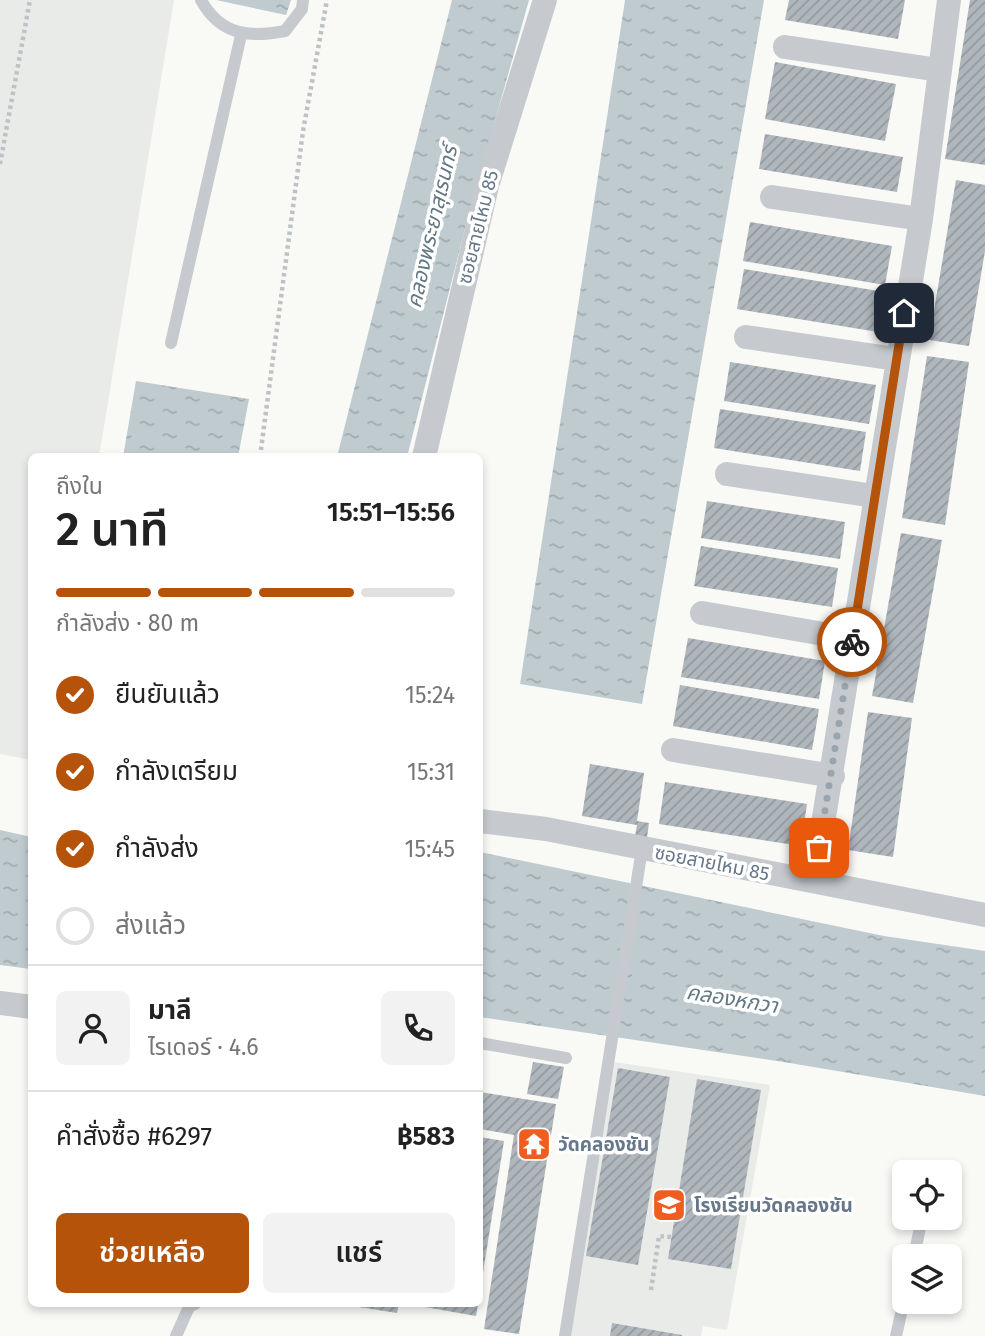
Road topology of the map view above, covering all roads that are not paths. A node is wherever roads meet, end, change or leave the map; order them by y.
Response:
1 (201, 0) edge
2 (303, 0) edge
3 (545, 0) edge
4 (949, 0) edge
5 (241, 36) junction
6 (785, 47) dead end
7 (939, 70) junction
8 (772, 197) dead end
9 (920, 219) junction
10 (746, 337) dead end
11 (171, 343) dead end
12 (896, 359) junction
13 (425, 453) edge
14 (727, 474) dead end
15 (874, 496) junction
16 (702, 612) dead end
17 (853, 639) junction
18 (673, 750) dead end
19 (833, 776) junction
20 (483, 821) edge
21 (819, 848) dead end
22 (640, 861) junction
23 (985, 915) edge
24 (0, 1003) edge
25 (28, 1006) edge
26 (483, 1043) edge
27 (566, 1058) dead end
28 (189, 1307) edge
29 (901, 1314) edge
30 (176, 1336) edge
31 (565, 1336) edge
32 (896, 1336) edge

1 - 5 lane
2 - 5 lane
3 - 13 street, ซอยสายไหม 85
4 - 7 street
5 - 11 lane
6 - 7 street
7 - 9 street
8 - 9 street
9 - 12 street
10 - 12 street
12 - 15 street
14 - 15 street
15 - 17 street
16 - 17 street
17 - 19 street
18 - 19 street
19 - 21 street
20 - 22 street, ซอยสายไหม 85
22 - 23 street, ซอยสายไหม 85
22 - 31 lane
24 - 25 street
26 - 27 lane
28 - 30 lane
29 - 32 lane

